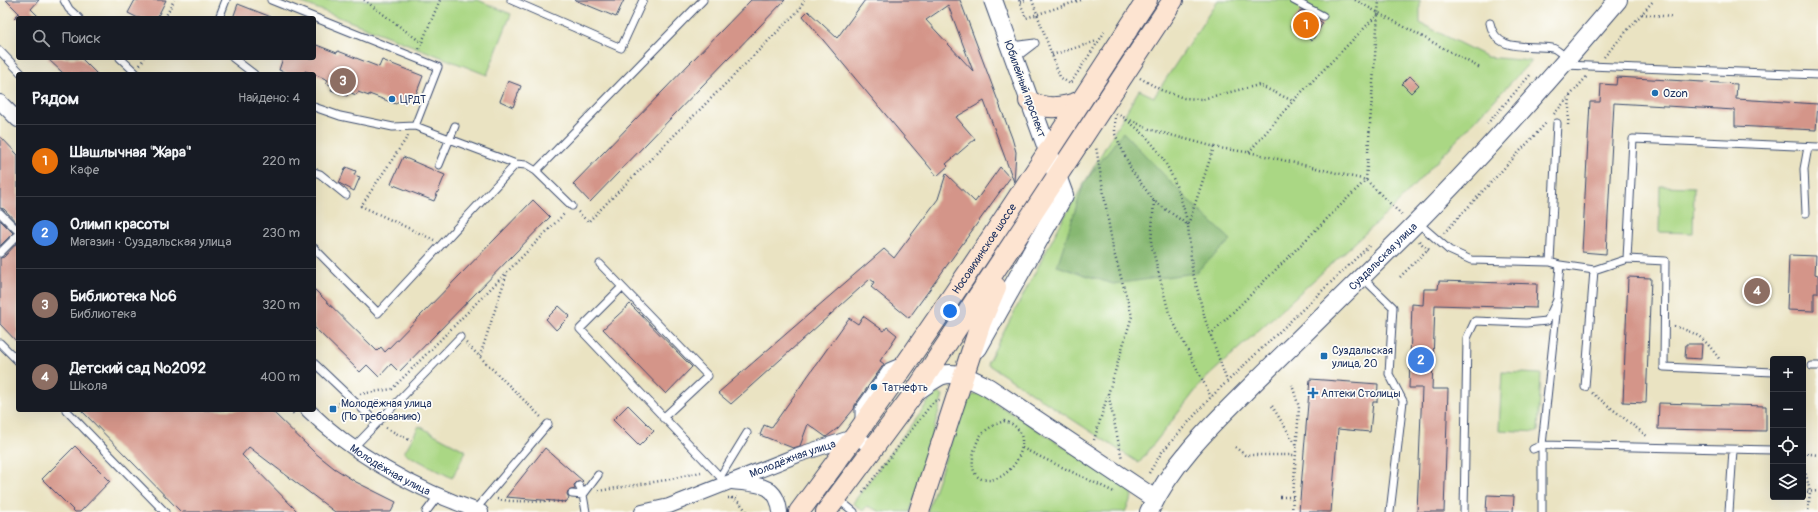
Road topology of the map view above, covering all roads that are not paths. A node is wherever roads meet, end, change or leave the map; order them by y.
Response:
1 (64, 0) edge
2 (226, 0) edge
3 (271, 0) edge
4 (510, 0) edge
5 (642, 0) edge
6 (703, 0) edge
7 (993, 0) edge
8 (1147, 0) edge
9 (1173, 0) edge
10 (1293, 0) edge
11 (1618, 0) edge
12 (77, 16) edge
13 (220, 16) edge
14 (311, 16) edge
15 (1323, 16) dead end
16 (316, 18) edge
17 (1490, 23) dead end
18 (0, 51) edge
19 (122, 60) edge
20 (236, 60) edge
21 (1565, 62) junction
22 (20, 72) edge
23 (134, 72) edge
24 (252, 72) edge
25 (1818, 75) edge
26 (1029, 101) junction
27 (1081, 101) junction
28 (0, 102) edge
29 (316, 108) edge
30 (16, 118) edge
31 (1557, 123) dead end
32 (415, 126) junction
33 (455, 126) dead end
34 (450, 139) junction
35 (1808, 147) junction
36 (1818, 147) edge
37 (1047, 152) junction
38 (516, 164) junction
39 (439, 165) dead end
40 (536, 171) junction
41 (316, 173) edge
42 (1056, 177) junction
43 (346, 195) dead end
44 (572, 206) road end
45 (0, 213) edge
46 (1806, 214) dead end
47 (1409, 216) junction
48 (16, 229) edge
49 (16, 237) edge
50 (1017, 237) junction
51 (316, 250) edge
52 (0, 253) edge
53 (1627, 259) junction
54 (1550, 262) junction
55 (600, 264) dead end
56 (1560, 265) junction
57 (1594, 270) junction
58 (1362, 277) junction
59 (622, 287) junction
60 (1558, 300) junction
61 (460, 337) road end
62 (0, 343) edge
63 (16, 359) edge
64 (316, 365) edge
65 (1770, 372) edge
66 (962, 377) junction
67 (1585, 387) road end
68 (915, 392) junction
69 (68, 412) edge
70 (310, 412) edge
71 (663, 418) junction
72 (377, 423) junction
73 (548, 424) road end
74 (747, 434) dead end
75 (857, 434) junction
76 (1542, 445) junction
77 (353, 448) junction
78 (873, 449) junction
79 (1533, 449) dead end
80 (1734, 450) junction
81 (1770, 450) edge
82 (598, 475) dead end
83 (725, 480) junction
84 (578, 486) dead end
85 (572, 494) dead end
86 (583, 495) junction
87 (438, 496) junction
88 (1152, 505) edge
89 (842, 508) edge
90 (478, 511) edge
91 (165, 512) edge
92 (426, 512) edge
93 (586, 512) edge
94 (642, 512) edge
95 (780, 512) edge
96 (799, 512) edge
97 (919, 512) edge
98 (1390, 512) edge
99 (1464, 512) edge
100 (1542, 512) edge
101 (1728, 512) edge

1 - 12 lane
2 - 13 lane
3 - 14 lane
4 - 5 lane
6 - 40 lane
7 - 26 street, Юбилейный проспект
8 - 27 main road, Носовихинское шоссе
9 - 42 main road, Носовихинское шоссе
10 - 15 lane
11 - 21 street, Суздальская улица
16 - 32 lane
17 - 21 lane
18 - 22 lane
19 - 23 lane
20 - 24 lane
21 - 25 lane
21 - 47 street, Суздальская улица
26 - 27 main road
26 - 37 street, Юбилейный проспект
27 - 37 main road, Носовихинское шоссе
28 - 30 street
29 - 32 lane
31 - 54 lane
32 - 34 lane
33 - 34 lane
34 - 38 lane
34 - 39 lane
35 - 36 lane
35 - 46 lane
35 - 53 lane
37 - 42 street, Юбилейный проспект
37 - 75 main road, Носовихинское шоссе
38 - 40 lane
38 - 51 lane
40 - 44 lane
41 - 43 lane
42 - 50 main road, Носовихинское шоссе
42 - 66 street, Юбилейный проспект
45 - 48 lane
47 - 54 lane
47 - 58 street, Суздальская улица
49 - 52 lane
50 - 66 main road
50 - 68 main road, Носовихинское шоссе
53 - 57 lane
53 - 65 lane
54 - 56 lane
55 - 59 lane
56 - 57 lane
56 - 60 lane
57 - 67 lane
58 - 88 street, Суздальская улица
58 - 98 lane
59 - 71 lane
59 - 71 lane
60 - 76 lane
60 - 99 lane
61 - 72 lane
62 - 63 lane
64 - 72 lane
66 - 68 street
66 - 88 street
66 - 97 main road
68 - 78 main road, Носовихинское шоссе
69 - 91 lane
70 - 77 street, Молодёжная улица
71 - 83 lane
72 - 77 lane
73 - 90 lane
74 - 83 lane
75 - 78 street
75 - 83 street, Молодёжная улица
75 - 96 main road, Носовихинское шоссе
76 - 79 lane
76 - 80 lane
76 - 100 lane
77 - 87 street, Молодёжная улица
78 - 89 main road, Носовихинское шоссе
80 - 81 lane
80 - 101 lane
82 - 86 lane
83 - 94 street, Молодёжная улица
83 - 95 street, Молодёжная улица
84 - 86 lane
85 - 86 lane
86 - 93 lane
87 - 90 street, Молодёжная улица
87 - 92 lane

